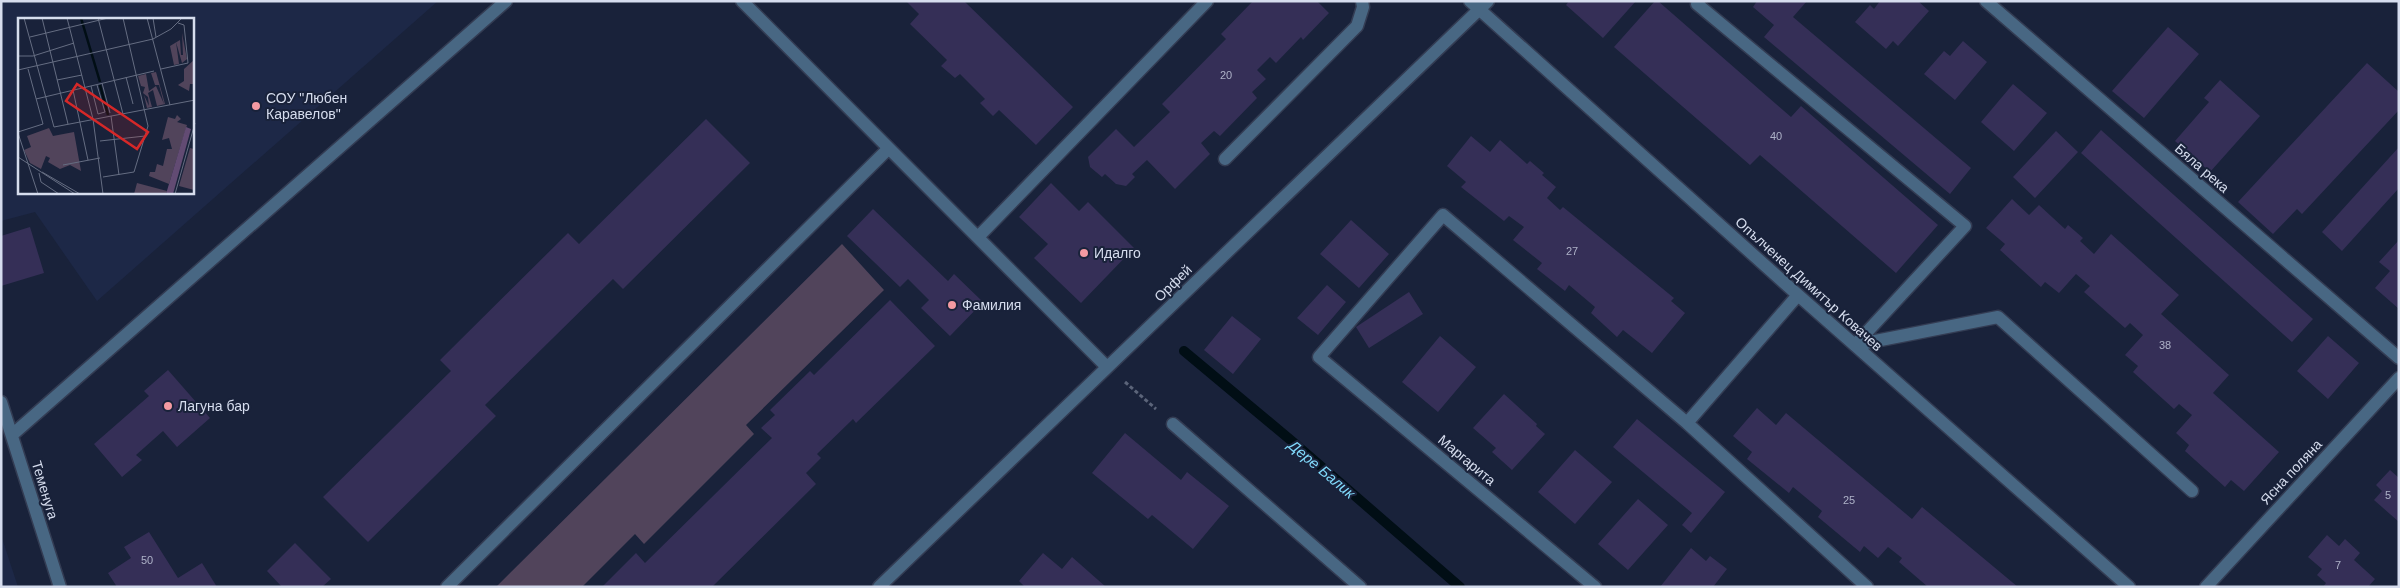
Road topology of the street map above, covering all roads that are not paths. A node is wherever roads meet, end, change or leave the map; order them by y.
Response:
1 (506, 1) edge
2 (742, 1) edge
3 (1207, 1) edge
4 (1362, 1) edge
5 (1700, 1) edge
6 (1986, 1) edge
7 (1479, 4) edge
8 (888, 149) junction
9 (1225, 159) dead end
10 (978, 237) junction
11 (1798, 295) junction
12 (1855, 345) junction
13 (2399, 358) edge
14 (1107, 366) junction
15 (2399, 378) edge
16 (1, 402) edge
17 (1687, 422) junction
18 (1173, 424) dead end
19 (12, 435) junction
20 (2192, 490) dead end
21 (60, 587) edge
22 (447, 587) edge
23 (879, 587) edge
24 (1360, 587) edge
25 (1595, 587) edge
26 (1867, 587) edge
27 (2130, 587) edge
28 (2206, 587) edge

1 - 19 street
2 - 8 street
3 - 10 street
4 - 9 street
5 - 12 street
6 - 13 street, Бяла река
7 - 11 street, Опълченец Димитър Ковачев
7 - 14 street, Орфей
8 - 10 street
8 - 22 street
10 - 14 street
11 - 12 street, Опълченец Димитър Ковачев
11 - 17 street
12 - 20 street
12 - 27 street, Опълченец Димитър Ковачев
14 - 23 street, Орфей
15 - 28 street, Ясна поляна
16 - 19 street, Теменуга
17 - 25 street, Маргарита
17 - 26 street
18 - 24 street
19 - 21 street, Теменуга

